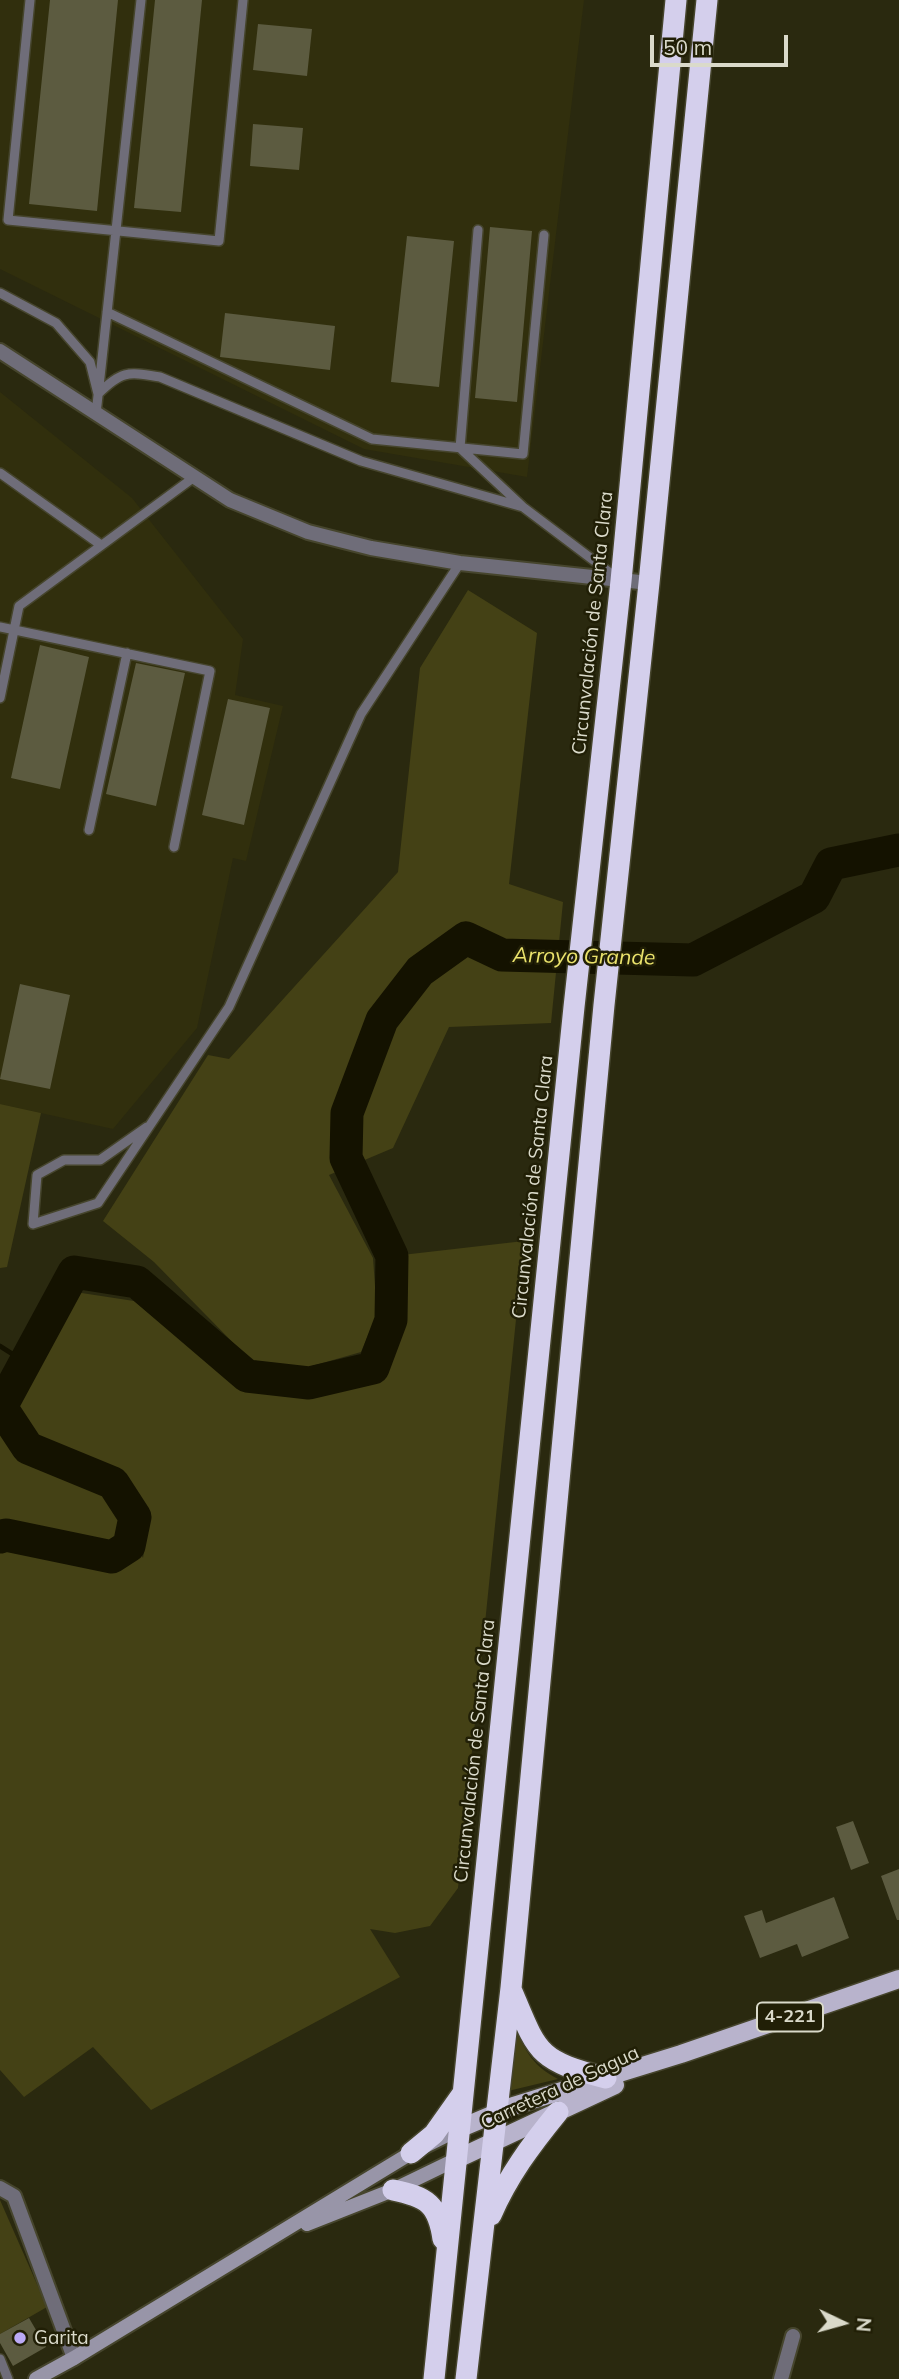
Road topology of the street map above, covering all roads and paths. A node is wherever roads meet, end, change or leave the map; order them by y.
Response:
1 (30, 0) edge
2 (141, 0) edge
3 (243, 0) edge
4 (676, 0) edge
5 (707, 0) edge
6 (478, 229) dead end
7 (116, 231) junction
8 (544, 235) dead end
9 (0, 292) edge
10 (107, 312) junction
11 (0, 351) edge
12 (98, 394) junction
13 (96, 414) junction
14 (460, 447) junction
15 (0, 473) edge
16 (193, 478) junction
17 (523, 507) junction
18 (102, 545) junction
19 (460, 563) junction
20 (621, 581) junction
21 (649, 583) junction
22 (0, 627) edge
23 (14, 630) junction
24 (127, 653) junction
25 (0, 698) edge
26 (89, 830) dead end
27 (174, 847) dead end
28 (147, 1127) junction
29 (899, 1979) edge
30 (511, 1988) junction
31 (681, 2054) junction
32 (606, 2078) junction
33 (464, 2091) junction
34 (558, 2112) junction
35 (496, 2113) junction
36 (461, 2128) junction
37 (493, 2143) junction
38 (411, 2153) junction
39 (457, 2159) junction
40 (0, 2188) edge
41 (393, 2190) junction
42 (482, 2236) junction
43 (270, 2239) junction
44 (445, 2256) junction
45 (793, 2336) dead end
46 (74, 2358) junction
47 (0, 2359) edge
48 (8, 2379) edge
49 (36, 2379) edge
50 (434, 2379) edge
51 (466, 2379) edge
52 (781, 2379) edge

1 - 7 lane
2 - 7 lane
3 - 7 lane
4 - 20 highway, Circunvalación de Santa Clara
5 - 21 highway
6 - 14 lane
7 - 10 lane
8 - 14 lane
9 - 12 lane
10 - 12 lane
10 - 14 lane
11 - 13 street
12 - 13 lane
12 - 17 lane
13 - 16 street
14 - 17 lane
15 - 18 lane
16 - 18 lane
16 - 19 street
17 - 20 lane
18 - 23 lane
19 - 20 street
19 - 28 lane
20 - 21 street
20 - 33 highway, Circunvalación de Santa Clara
21 - 30 highway
22 - 23 lane
23 - 24 lane
23 - 25 lane
24 - 26 lane
24 - 27 lane
28 - 28 lane
29 - 31 main road, Carretera de Sagua / 4-221
30 - 32 highway
30 - 35 highway
31 - 32 main road, Carretera de Sagua / 4-221
31 - 34 main road, Carretera de Sagua / 4-221
32 - 35 main road, Carretera de Sagua / 4-221
33 - 36 highway, Circunvalación de Santa Clara
33 - 38 highway
34 - 37 main road, Carretera de Sagua / 4-221
34 - 42 highway
35 - 36 main road, Carretera de Sagua
35 - 37 highway
36 - 38 main road
36 - 39 highway, Circunvalación de Santa Clara
37 - 39 main road, Carretera de Sagua
37 - 42 highway
38 - 43 main road
39 - 41 main road
39 - 44 highway, Circunvalación de Santa Clara
40 - 46 street
41 - 43 main road
41 - 44 highway
42 - 51 highway
43 - 46 main road
44 - 50 highway, Circunvalación de Santa Clara
45 - 52 street
46 - 49 main road
47 - 48 lane

